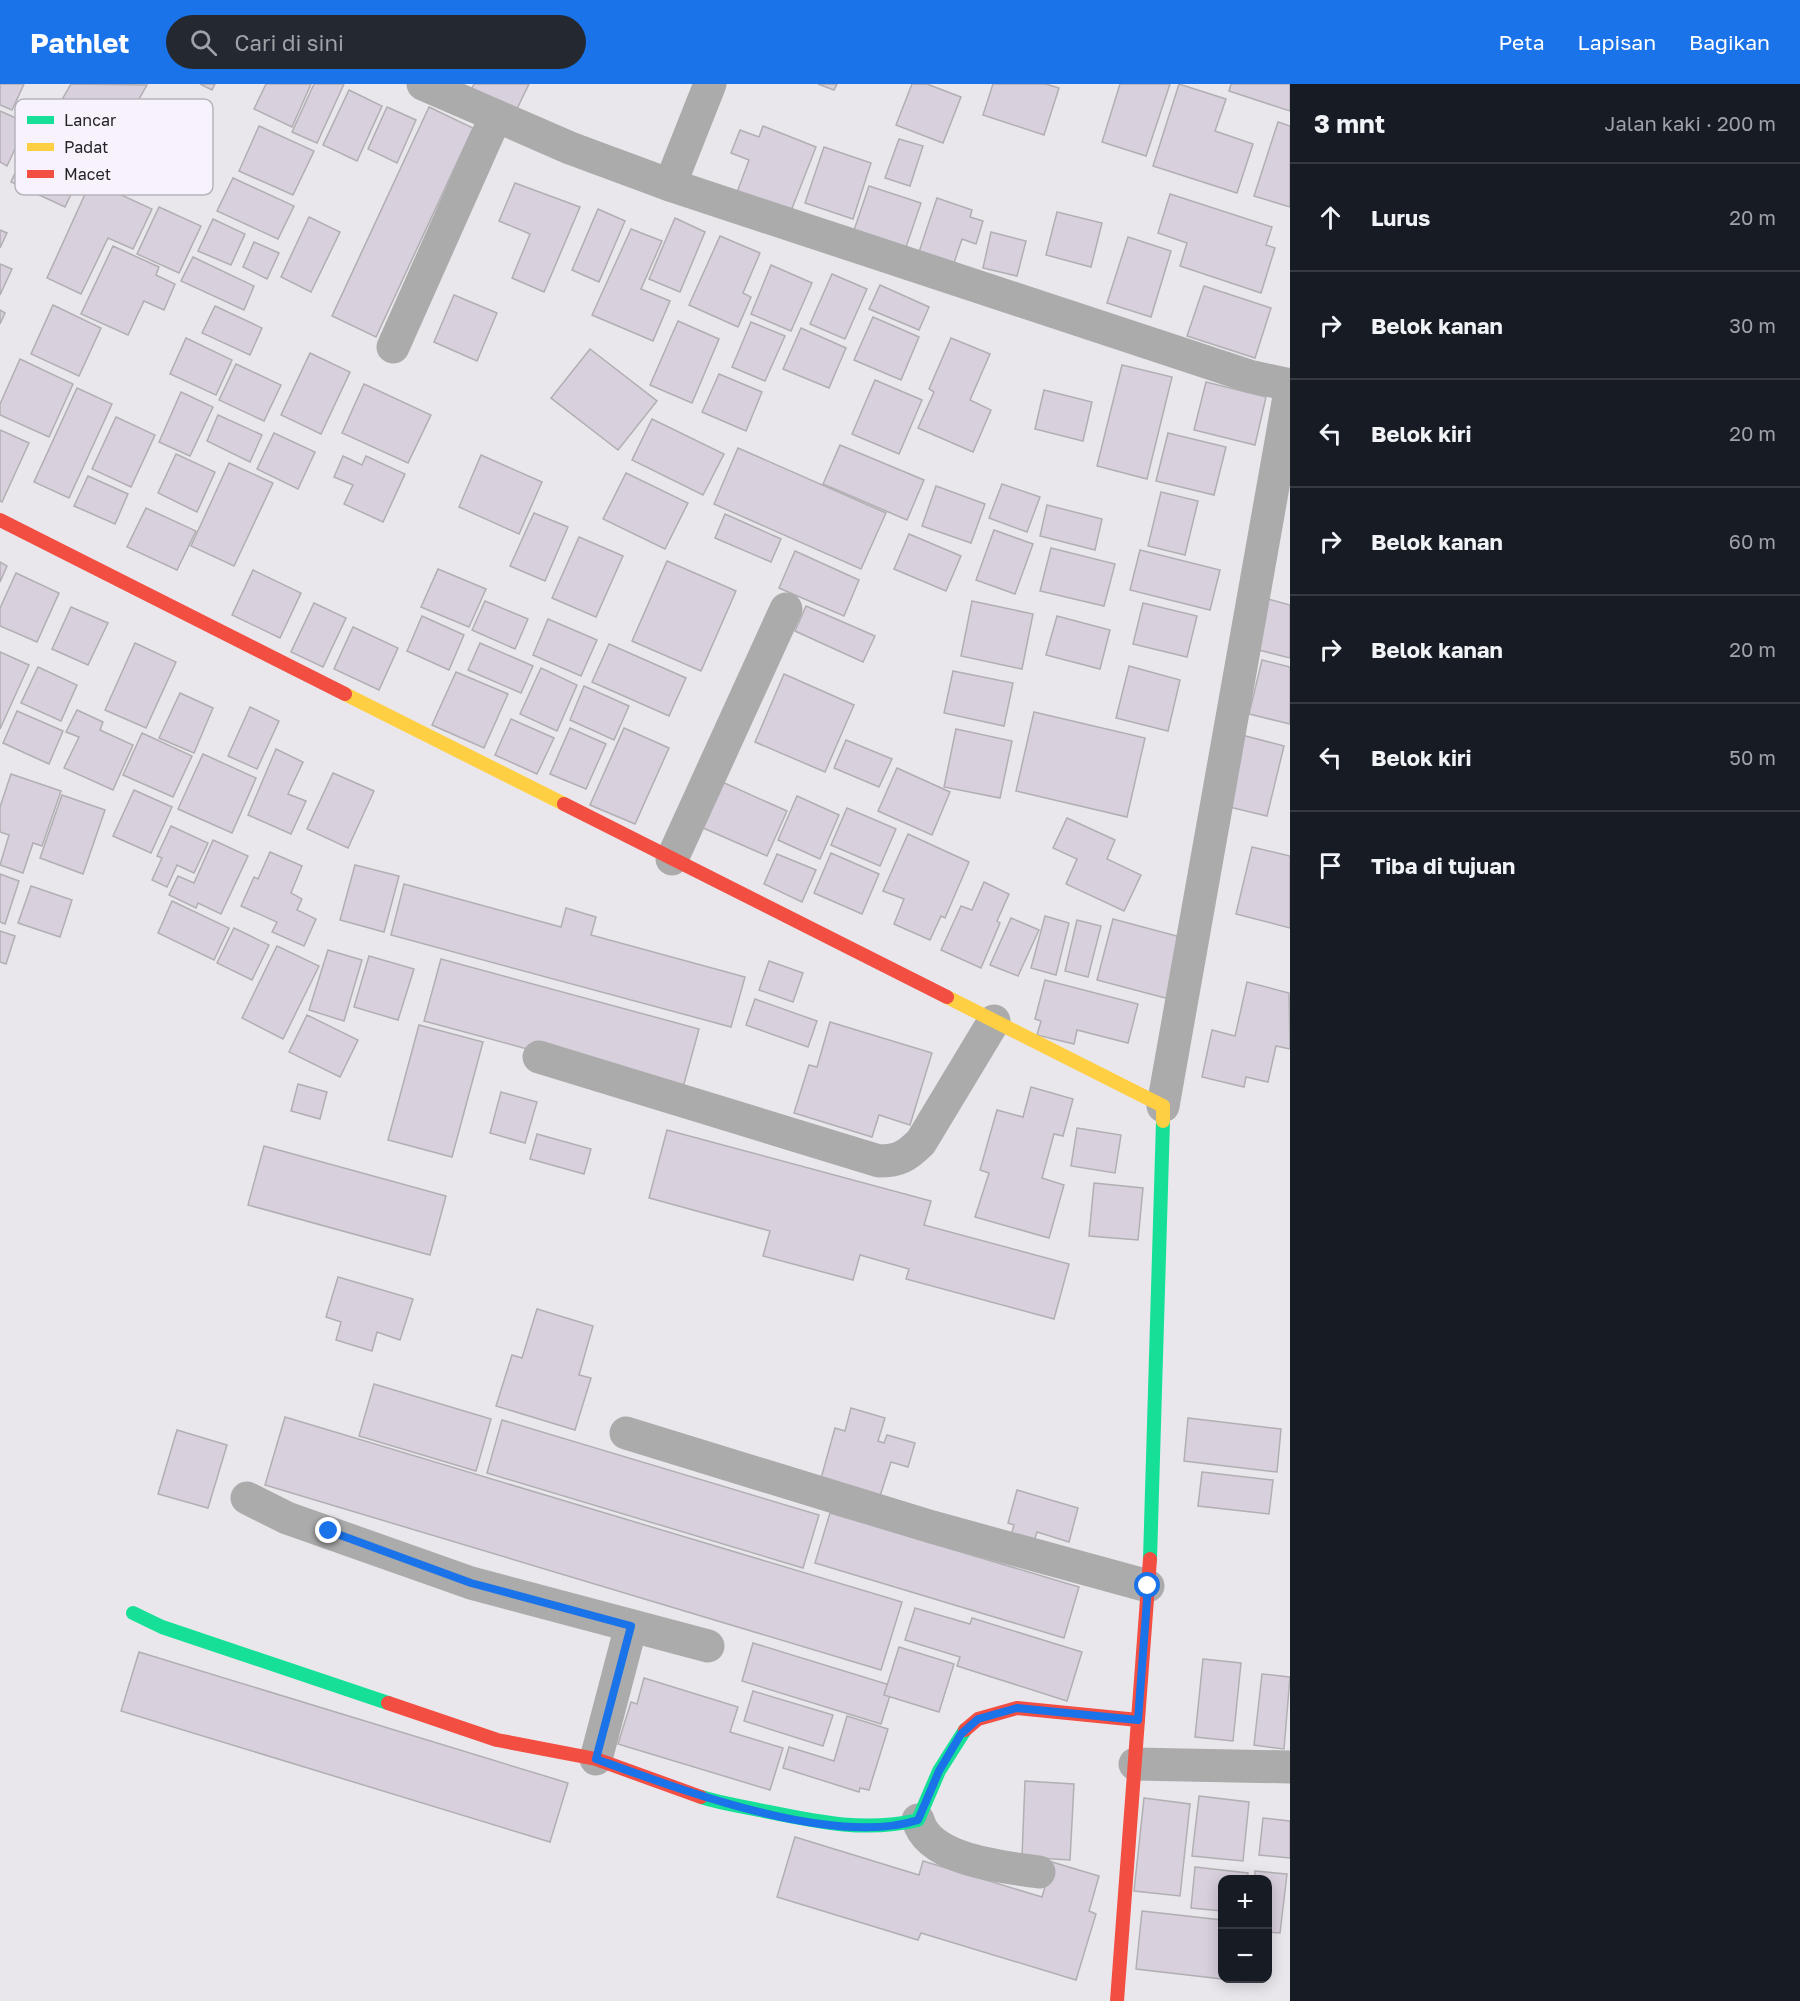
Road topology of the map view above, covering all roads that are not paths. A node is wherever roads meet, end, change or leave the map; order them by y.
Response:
1 (423, 84) edge
2 (710, 84) edge
3 (496, 116) junction
4 (670, 186) junction
5 (393, 347) dead end
6 (1290, 386) edge
7 (1290, 391) edge
8 (0, 520) edge
9 (786, 609) dead end
10 (672, 859) junction
11 (994, 1021) junction
12 (539, 1057) dead end
13 (1163, 1106) junction
14 (626, 1433) dead end
15 (247, 1498) dead end
16 (1148, 1586) junction
17 (133, 1613) dead end
18 (631, 1626) junction
19 (708, 1646) dead end
20 (1138, 1720) junction
21 (596, 1759) junction
22 (1135, 1764) junction
23 (1290, 1767) edge
24 (918, 1820) junction
25 (1039, 1872) dead end
26 (1117, 2001) edge

1 - 3 street
2 - 4 street
3 - 4 street
3 - 5 street
4 - 6 street
7 - 13 street
8 - 10 street
9 - 10 street
10 - 11 street
11 - 12 street
11 - 13 street
13 - 16 street
14 - 16 street
15 - 18 street
16 - 20 street
17 - 21 street
18 - 19 street
18 - 21 street
20 - 22 street
20 - 24 street
21 - 24 street
22 - 23 street
22 - 26 street
24 - 25 street

